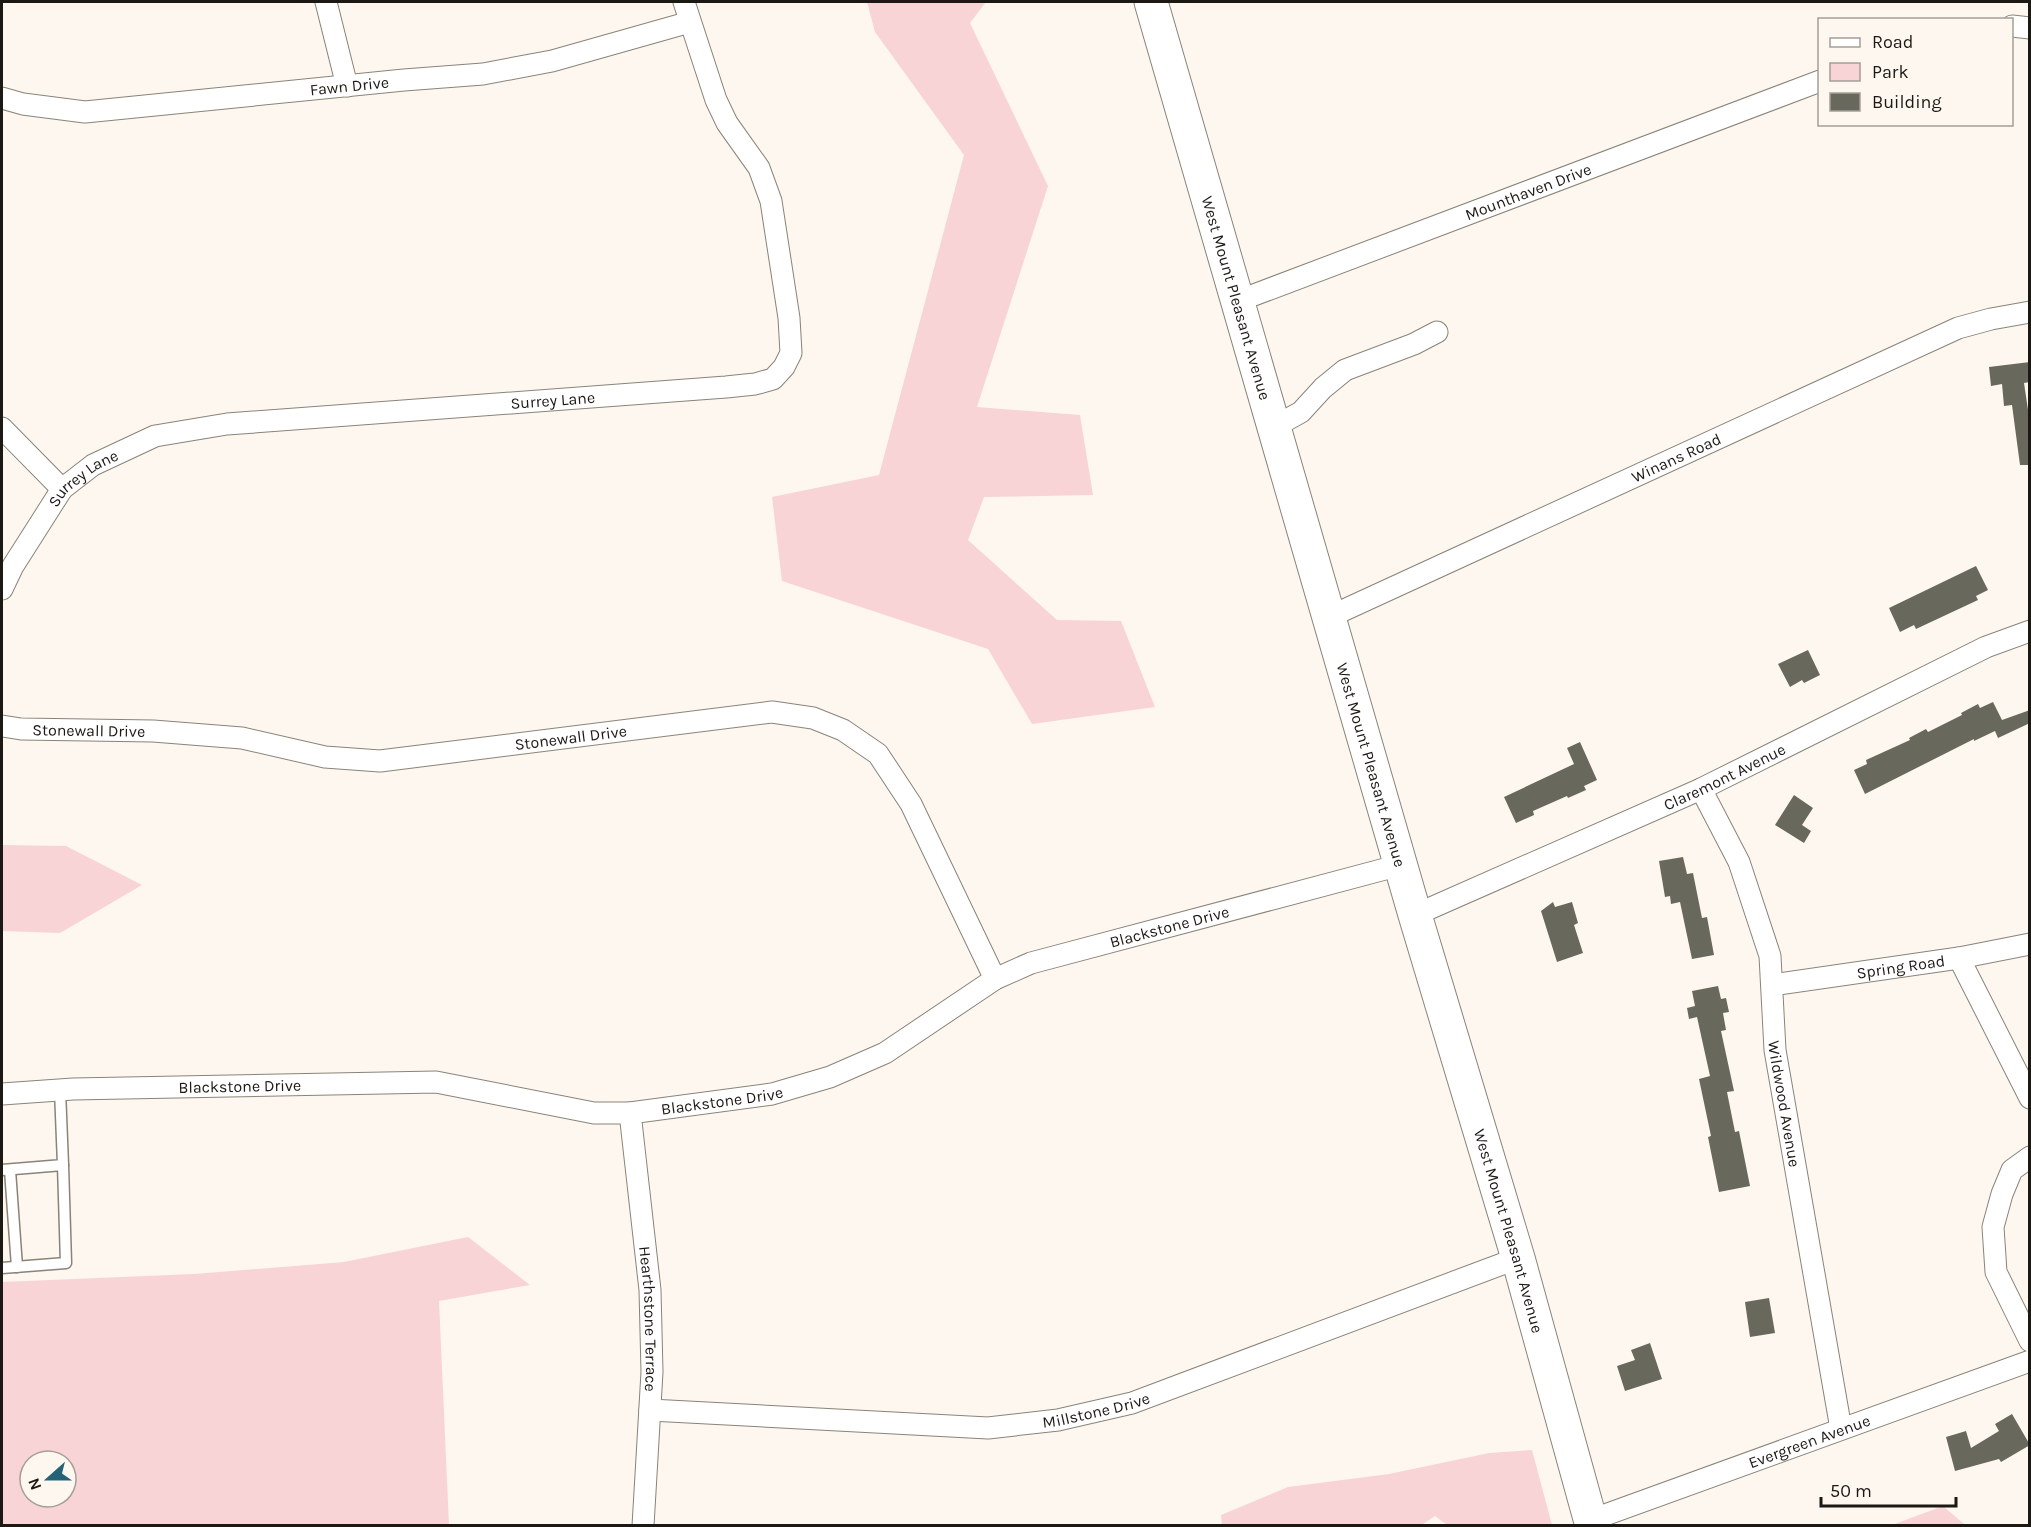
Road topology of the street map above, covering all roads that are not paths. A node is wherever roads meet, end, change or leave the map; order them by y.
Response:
1 (326, 2) edge
2 (1159, 3) edge
3 (687, 12) edge
4 (2013, 26) edge
5 (2030, 28) edge
6 (1818, 82) edge
7 (347, 86) junction
8 (2, 98) edge
9 (1238, 301) junction
10 (2030, 312) edge
11 (1437, 332) dead end
12 (2, 428) edge
13 (1274, 428) junction
14 (62, 489) junction
15 (2, 589) edge
16 (1329, 617) junction
17 (2030, 631) edge
18 (2, 726) edge
19 (1701, 789) junction
20 (1400, 865) junction
21 (1415, 915) junction
22 (2030, 944) edge
23 (1959, 958) junction
24 (995, 979) junction
25 (1772, 985) junction
26 (60, 1090) junction
27 (2, 1094) edge
28 (2030, 1098) edge
29 (630, 1113) junction
30 (2030, 1157) edge
31 (63, 1165) junction
32 (6, 1170) edge
33 (1518, 1258) junction
34 (17, 1266) junction
35 (2, 1268) edge
36 (2030, 1341) edge
37 (2030, 1360) edge
38 (650, 1410) junction
39 (1841, 1429) junction
40 (1592, 1523) edge
41 (643, 1526) edge

1 - 7 street
2 - 9 main road, West Mount Pleasant Avenue
3 - 7 street, Fawn Drive
3 - 14 street, Surrey Lane
4 - 5 street
6 - 9 street, Mounthaven Drive
7 - 8 street, Fawn Drive
9 - 13 main road, West Mount Pleasant Avenue
10 - 16 street, Winans Road
11 - 13 street
12 - 14 street
13 - 16 main road, West Mount Pleasant Avenue
14 - 15 street, Surrey Lane
16 - 20 main road, West Mount Pleasant Avenue
17 - 19 street, Claremont Avenue
18 - 24 street, Stonewall Drive
19 - 21 street, Claremont Avenue
19 - 25 street, Wildwood Avenue
20 - 21 main road, West Mount Pleasant Avenue
20 - 24 street, Blackstone Drive
21 - 33 main road, West Mount Pleasant Avenue
22 - 23 street, Spring Road
23 - 25 street, Spring Road
23 - 28 street
24 - 29 street, Blackstone Drive
25 - 39 street, Wildwood Avenue
26 - 27 street, Blackstone Drive
26 - 29 street, Blackstone Drive
26 - 31 lane
29 - 38 street, Hearthstone Terrace
30 - 36 street
31 - 32 lane
31 - 34 lane
32 - 34 lane
33 - 38 street, Millstone Drive
33 - 40 main road, West Mount Pleasant Avenue
34 - 35 lane
37 - 39 street, Evergreen Avenue
38 - 41 street, Hearthstone Terrace
39 - 40 street, Evergreen Avenue

